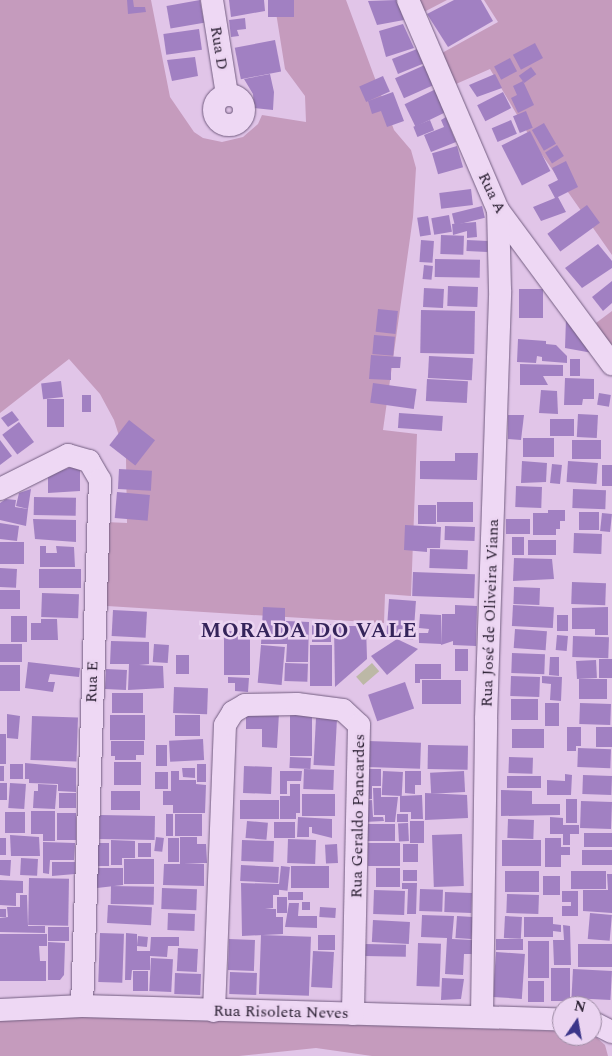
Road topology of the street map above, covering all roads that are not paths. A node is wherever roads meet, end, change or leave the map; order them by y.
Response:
1 (212, 0) edge
2 (408, 0) edge
3 (227, 95) dead end
4 (498, 210) junction
5 (543, 275) junction
6 (500, 290) junction
7 (612, 364) edge
8 (0, 489) edge
9 (82, 1006) junction
10 (0, 1010) edge
11 (214, 1011) junction
12 (353, 1014) junction
13 (482, 1016) junction
14 (552, 1019) edge

1 - 3 street, Rua D
2 - 4 street, Rua A
4 - 5 street, Rua A
4 - 6 street, Rua José de Oliveira Viana
5 - 6 street
5 - 7 street, Rua A
6 - 13 street, Rua José de Oliveira Viana
8 - 9 street, Rua E
9 - 10 street, Rua Risoleta Neves
9 - 11 street, Rua Risoleta Neves
11 - 12 street, Rua Risoleta Neves
11 - 12 street, Rua Geraldo Pancardes
12 - 13 street, Rua Risoleta Neves
13 - 14 street, Rua Risoleta Neves

